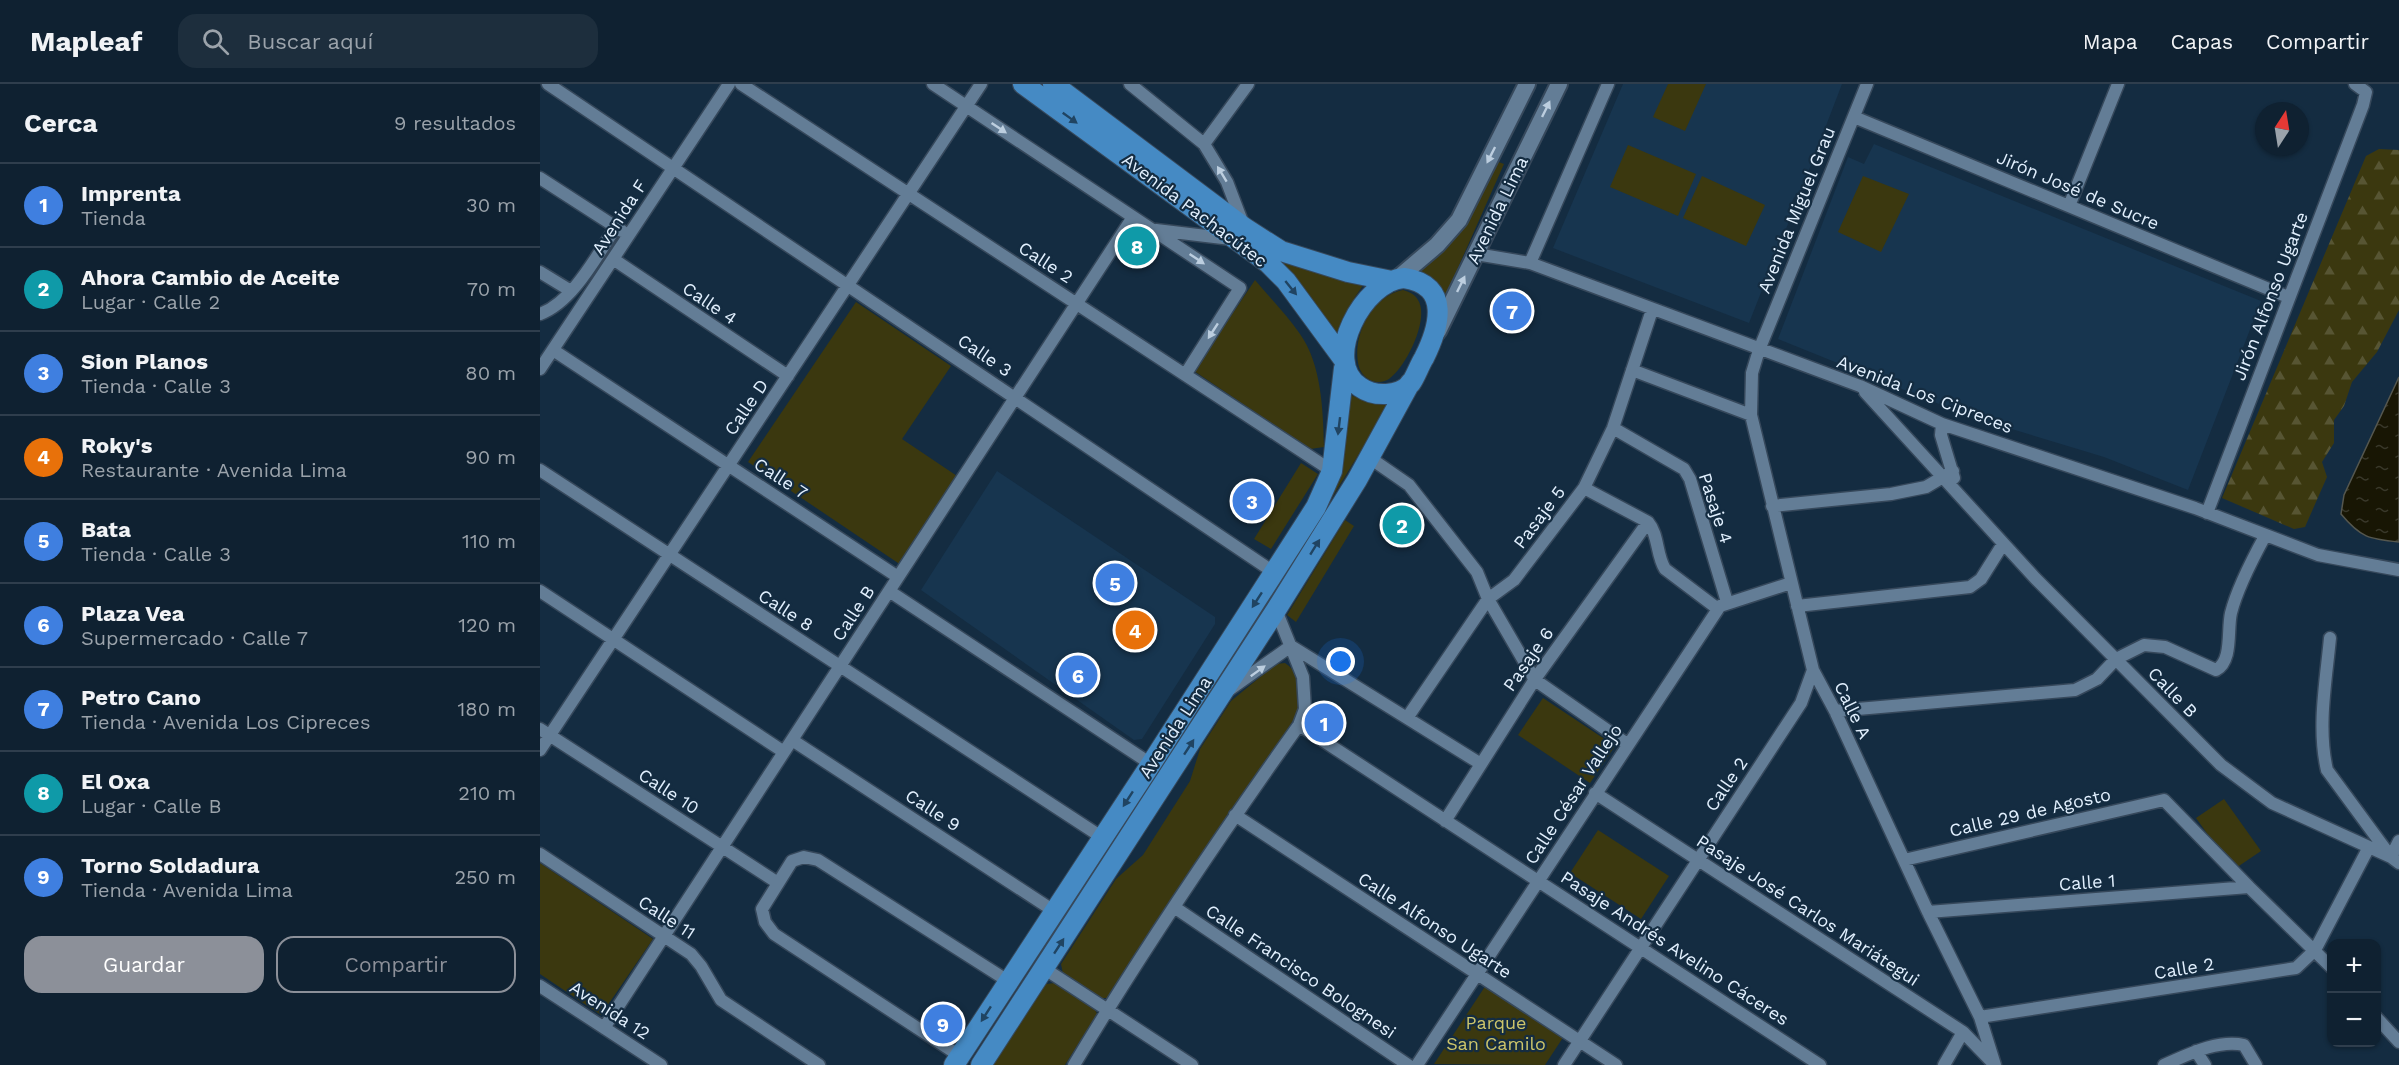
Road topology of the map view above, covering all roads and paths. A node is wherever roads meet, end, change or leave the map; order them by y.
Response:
1 (548, 84) edge
2 (729, 84) edge
3 (741, 84) edge
4 (933, 84) edge
5 (981, 84) edge
6 (1023, 84) edge
7 (1053, 84) edge
8 (1130, 84) edge
9 (1248, 84) edge
10 (1527, 84) edge
11 (1559, 84) edge
12 (1608, 84) edge
13 (1867, 84) edge
14 (2118, 84) edge
15 (2355, 84) edge
16 (966, 106) junction
17 (1854, 117) junction
18 (1204, 144) junction
19 (672, 170) junction
20 (540, 178) edge
21 (909, 194) junction
22 (2069, 206) junction
23 (1133, 217) junction
24 (616, 227) junction
25 (1152, 230) junction
26 (1241, 234) junction
27 (629, 235) junction
28 (1476, 254) junction
29 (613, 260) junction
30 (1530, 263) junction
31 (540, 272) edge
32 (1394, 280) junction
33 (849, 285) junction
34 (571, 291) junction
35 (2288, 297) junction
36 (1076, 304) junction
37 (1652, 310) junction
38 (540, 314) edge
39 (1435, 337) junction
40 (553, 350) junction
41 (1759, 350) junction
42 (1344, 364) junction
43 (540, 367) edge
44 (1632, 370) junction
45 (1185, 375) junction
46 (788, 376) junction
47 (1410, 383) junction
48 (1860, 387) junction
49 (1015, 397) junction
50 (1751, 415) junction
51 (1942, 424) junction
52 (1613, 428) junction
53 (1370, 458) junction
54 (729, 465) junction
55 (540, 471) edge
56 (1332, 471) junction
57 (1947, 474) junction
58 (1584, 488) junction
59 (1772, 506) junction
60 (2207, 513) junction
61 (1648, 522) junction
62 (2265, 536) junction
63 (2003, 544) junction
64 (669, 555) junction
65 (2399, 570) edge
66 (1275, 573) junction
67 (898, 577) junction
68 (1791, 583) junction
69 (540, 591) edge
70 (889, 591) junction
71 (1488, 599) junction
72 (1723, 606) junction
73 (1797, 606) junction
74 (1276, 610) junction
75 (2330, 638) dead end
76 (614, 639) junction
77 (1292, 646) junction
78 (2116, 659) junction
79 (840, 666) junction
80 (1813, 670) junction
81 (1535, 679) junction
82 (1223, 694) junction
83 (1835, 711) junction
84 (1407, 718) junction
85 (1299, 725) junction
86 (545, 732) edge
87 (792, 740) junction
88 (1628, 744) junction
89 (540, 750) edge
90 (784, 752) junction
91 (1151, 764) junction
92 (1481, 764) junction
93 (1595, 793) junction
94 (1235, 815) junction
95 (1445, 821) junction
96 (1103, 838) junction
97 (2399, 842) edge
98 (722, 847) junction
99 (2369, 847) junction
100 (540, 854) edge
101 (1697, 859) junction
102 (1904, 860) junction
103 (2395, 860) edge
104 (1538, 880) junction
105 (778, 883) junction
106 (2248, 887) junction
107 (1174, 908) junction
108 (1054, 910) junction
109 (1928, 912) junction
110 (663, 937) junction
111 (1641, 947) junction
112 (2315, 950) junction
113 (2327, 964) edge
114 (1045, 969) junction
115 (1477, 974) junction
116 (1008, 981) junction
117 (540, 986) edge
118 (1107, 1009) junction
119 (1980, 1017) junction
120 (2381, 1022) edge
121 (604, 1028) junction
122 (1963, 1032) junction
123 (1579, 1041) junction
124 (2399, 1041) edge
125 (2196, 1051) junction
126 (957, 1060) edge
127 (661, 1065) edge
128 (819, 1065) edge
129 (981, 1065) edge
130 (1074, 1065) edge
131 (1192, 1065) edge
132 (1408, 1065) edge
133 (1417, 1065) edge
134 (1564, 1065) edge
135 (1616, 1065) edge
136 (1820, 1065) edge
137 (1944, 1065) edge
138 (1995, 1065) edge
139 (2164, 1065) edge
140 (2205, 1065) edge
141 (2256, 1065) edge

1 - 19 street, Calle 3
2 - 19 street, Avenida F
3 - 21 street, Calle 2
4 - 16 street, Avenida Pachacútec
5 - 16 street, Calle D
6 -> 26 main road, Avenida Pachacútec
7 - 26 main road, Avenida Pachacútec
8 - 18 street, Avenida Pachacútec
9 - 18 street
10 -> 32 main road, Avenida Lima
28 -> 11 main road, Avenida Lima
12 - 30 street
13 - 17 street, Avenida Miguel Grau
14 - 22 street
15 - 35 street, Jirón Alfonso Ugarte
16 - 21 street, Calle D
16 -> 23 street, Avenida Pachacútec
17 - 22 street, Jirón José de Sucre
17 - 41 street, Avenida Miguel Grau
26 -> 18 street, Avenida Pachacútec
19 - 27 street, Avenida F
19 - 33 street, Calle 3
20 - 24 street
21 - 33 street, Calle D
21 - 36 street, Calle 2
22 - 35 street, Jirón José de Sucre
23 - 25 street, Avenida Pachacútec
23 - 36 street, Calle B
24 - 27 street
24 - 34 street
25 - 26 street
25 -> 45 street, Avenida Pachacútec
26 - 32 main road, Avenida Pachacútec
26 -> 42 main road, Avenida Pachacútec
27 - 29 street, Avenida F
28 - 30 street, Avenida Los Cipreces
39 -> 28 main road, Avenida Lima
29 - 40 street, Avenida F
29 - 46 street, Calle 4
30 - 37 street, Avenida Los Cipreces
31 - 34 street
32 - 39 main road
32 - 42 main road
33 - 46 street, Calle D
33 - 49 street, Calle 3
34 - 38 street
35 - 60 street, Jirón Alfonso Ugarte
36 - 45 street, Calle 2
36 - 49 street, Calle B
37 - 41 street, Avenida Los Cipreces
37 - 44 street, Pasaje 5
39 - 47 main road
40 - 43 street, Avenida F
40 - 54 street, Calle 7
41 - 48 street, Avenida Los Cipreces
41 - 50 street, Calle A
42 - 47 main road
42 -> 56 main road, Avenida Lima
44 - 50 street
44 - 52 street, Pasaje 5
45 - 56 street, Calle 2
46 - 54 street, Calle D
47 - 53 main road, Avenida Lima
48 - 51 street, Avenida Los Cipreces
48 - 57 street, Calle B
49 - 66 street, Calle 3
49 - 67 street, Calle B
50 - 59 street, Calle A
51 - 57 street, Calle B
51 - 60 street, Avenida Los Cipreces
52 - 58 street, Pasaje 5
52 - 72 street, Pasaje 4
53 - 71 street
74 -> 53 main road, Avenida Lima
54 - 64 street, Calle D
54 - 67 street, Calle 7
55 - 64 street, Calle 8
56 - 66 main road, Avenida Lima
57 - 59 street
57 - 63 street, Calle B
58 - 61 street
58 - 71 street, Pasaje 5
59 - 68 street, Calle A
60 - 62 street, Avenida Los Cipreces
61 - 72 street
61 - 81 street, Pasaje 6
62 - 65 street, Avenida Los Cipreces
62 - 78 street
63 - 73 street
63 - 78 street, Calle B
64 - 76 street, Calle D
64 - 79 street, Calle 8
66 -> 91 main road, Avenida Lima
67 - 70 street, Calle B
68 - 72 street
68 - 73 street, Calle A
69 - 76 street
70 - 79 street, Calle B
70 - 91 street
71 - 81 street
71 - 84 street, Pasaje 5
72 - 88 street, Calle César Vallejo
73 - 80 street, Calle A
74 - 77 street
74 - 82 main road, Avenida Lima
75 - 103 street
76 - 86 street, Calle D
76 - 90 street
82 -> 77 street
77 - 84 street
77 - 85 street
78 - 83 street
78 - 99 street, Calle B
79 - 87 street, Calle B
79 - 96 street, Calle 8
80 - 83 street, Calle A
80 - 101 street, Calle 2
81 - 88 street
81 - 92 street, Pasaje 6
114 -> 82 main road, Avenida Lima
83 - 102 street, Calle A
84 - 92 street
85 - 94 street
85 - 95 street, Pasaje Andrés Avelino Cáceres
86 - 89 street, Calle D
86 - 98 street, Calle 10
87 - 90 street, Calle B
87 - 108 street, Calle 9
88 - 93 street, Calle César Vallejo
90 - 98 street, Calle B
91 -> 96 main road, Avenida Lima
92 - 95 street, Pasaje 6
93 - 101 street, Pasaje José Carlos Mariátegui
93 - 104 street, Calle César Vallejo
94 - 107 street
94 - 115 street, Calle Alfonso Ugarte
95 - 104 street, Pasaje Andrés Avelino Cáceres
96 - 108 main road, Avenida Lima
97 - 103 street
98 - 105 street, Calle 10
98 - 110 street, Calle B
99 - 103 street, Calle B
99 - 112 street
100 - 110 street, Calle 11
101 - 111 street, Calle 2
101 - 122 street, Pasaje José Carlos Mariátegui
102 - 106 street, Calle 29 de Agosto
102 - 109 street, Calle A
104 - 111 street, Pasaje Andrés Avelino Cáceres
104 - 115 street, Calle César Vallejo
105 - 116 street
105 - 126 street
106 - 109 street, Calle 1
106 - 112 street
107 - 118 street
107 - 132 street, Calle Francisco Bolognesi
108 - 116 main road, Avenida Lima
109 - 119 street, Calle A
110 - 121 street, Calle B
110 - 128 street, Calle 11
111 - 123 street, Calle 2
111 - 136 street, Pasaje Andrés Avelino Cáceres
112 - 113 street
112 - 119 street, Calle 2
114 - 118 street
114 - 129 main road, Avenida Lima
115 - 123 street, Calle Alfonso Ugarte
115 - 133 street, Calle César Vallejo
116 -> 126 main road, Avenida Lima
117 - 121 street, Avenida 12
118 - 130 street
118 - 131 street
119 - 138 street, Calle A
120 - 124 street
121 - 127 street, Avenida 12
122 - 137 street
122 - 138 street, Pasaje José Carlos Mariátegui
123 - 134 street, Calle 2
123 - 135 street, Calle Alfonso Ugarte
125 - 139 street
125 - 140 street
125 - 141 street

